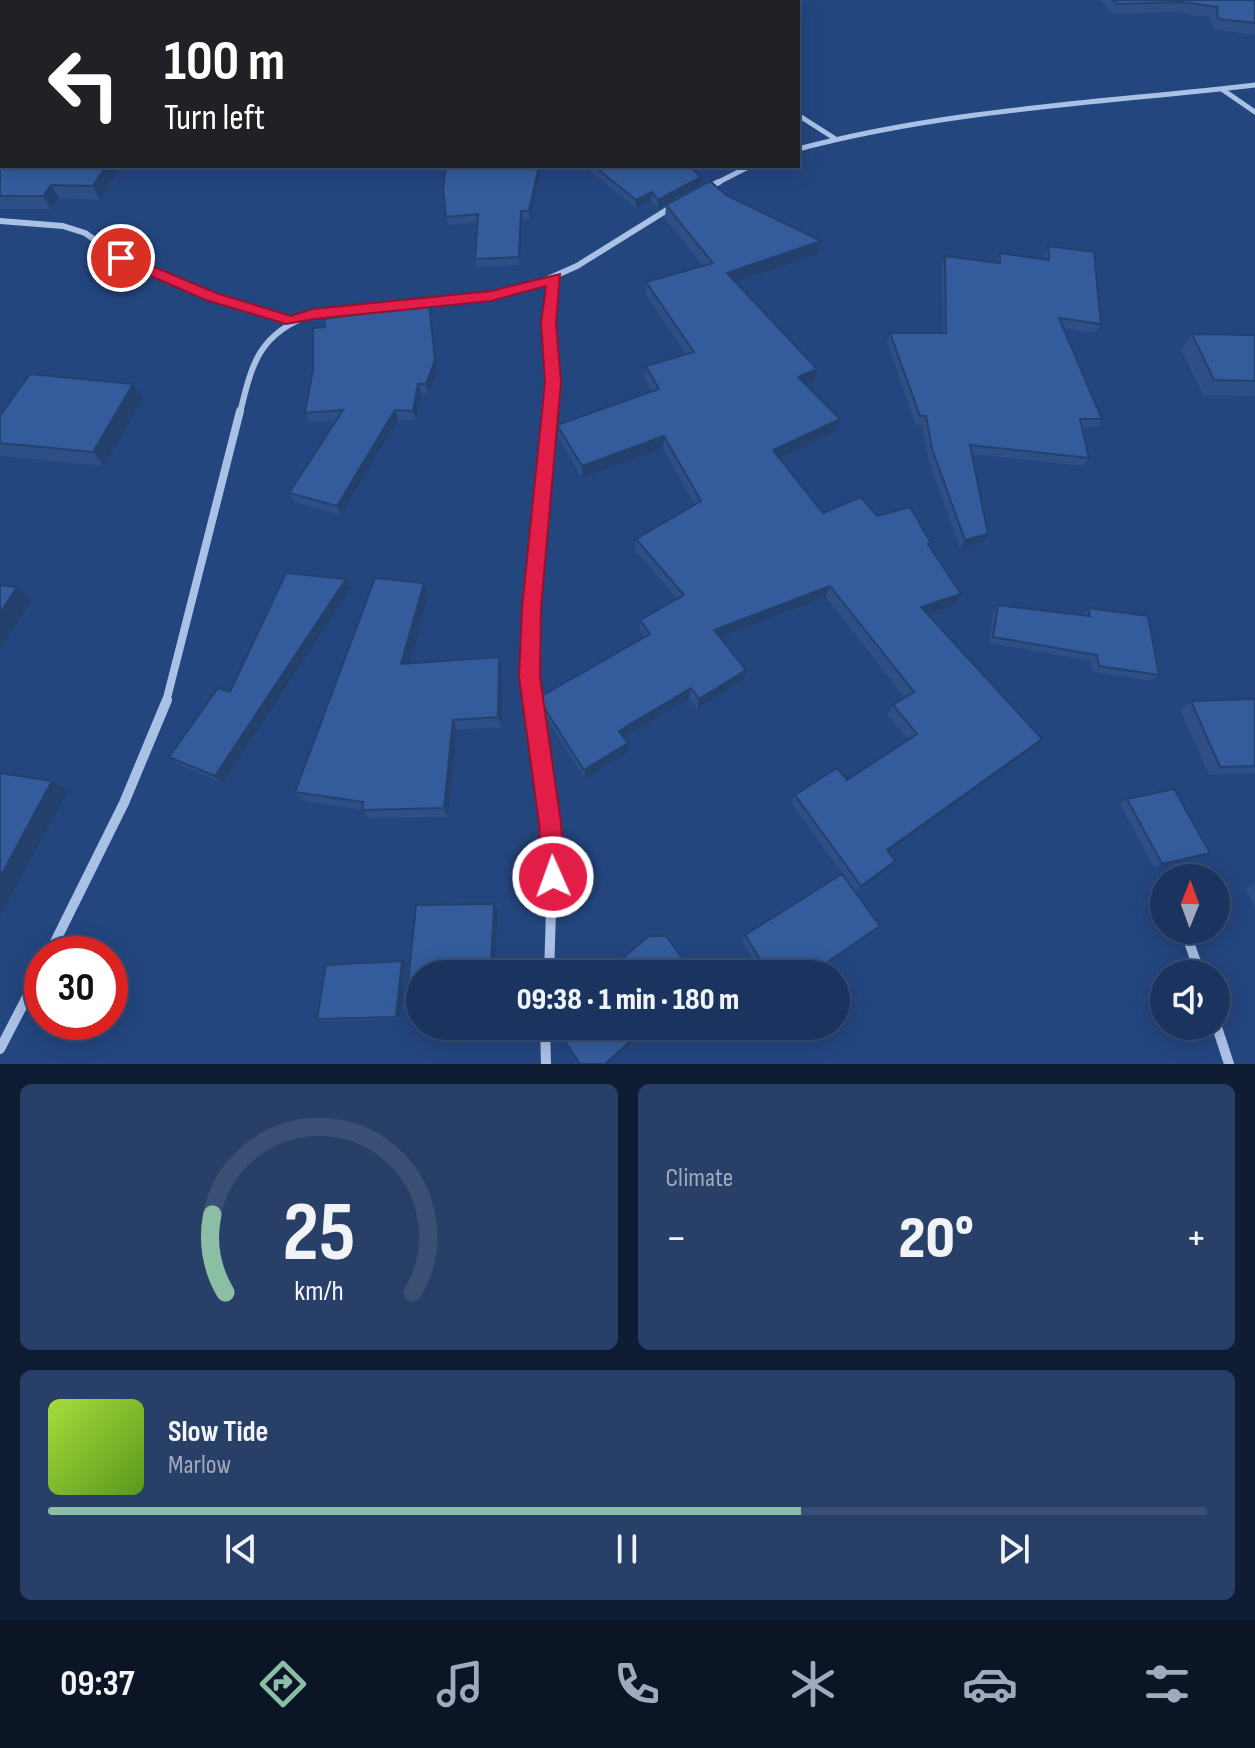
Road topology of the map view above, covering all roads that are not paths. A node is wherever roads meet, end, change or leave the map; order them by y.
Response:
1 (1255, 85) edge
2 (1223, 89) junction
3 (1255, 112) edge
4 (800, 116) edge
5 (834, 138) junction
6 (800, 148) edge
7 (746, 168) edge
8 (699, 192) edge
9 (686, 199) edge
10 (0, 221) edge
11 (554, 277) junction
12 (292, 321) junction
13 (58, 936) edge
14 (549, 960) edge
15 (24, 1003) edge
16 (545, 1040) edge
17 (1221, 1040) edge
18 (0, 1049) edge
19 (546, 1064) edge
20 (1229, 1064) edge

1 - 2 street
2 - 3 street
2 - 5 street
4 - 5 street
5 - 6 street
7 - 8 street
9 - 11 street
10 - 12 street
11 - 12 street
11 - 14 street
12 - 13 street
15 - 18 street
16 - 19 street
17 - 20 street

